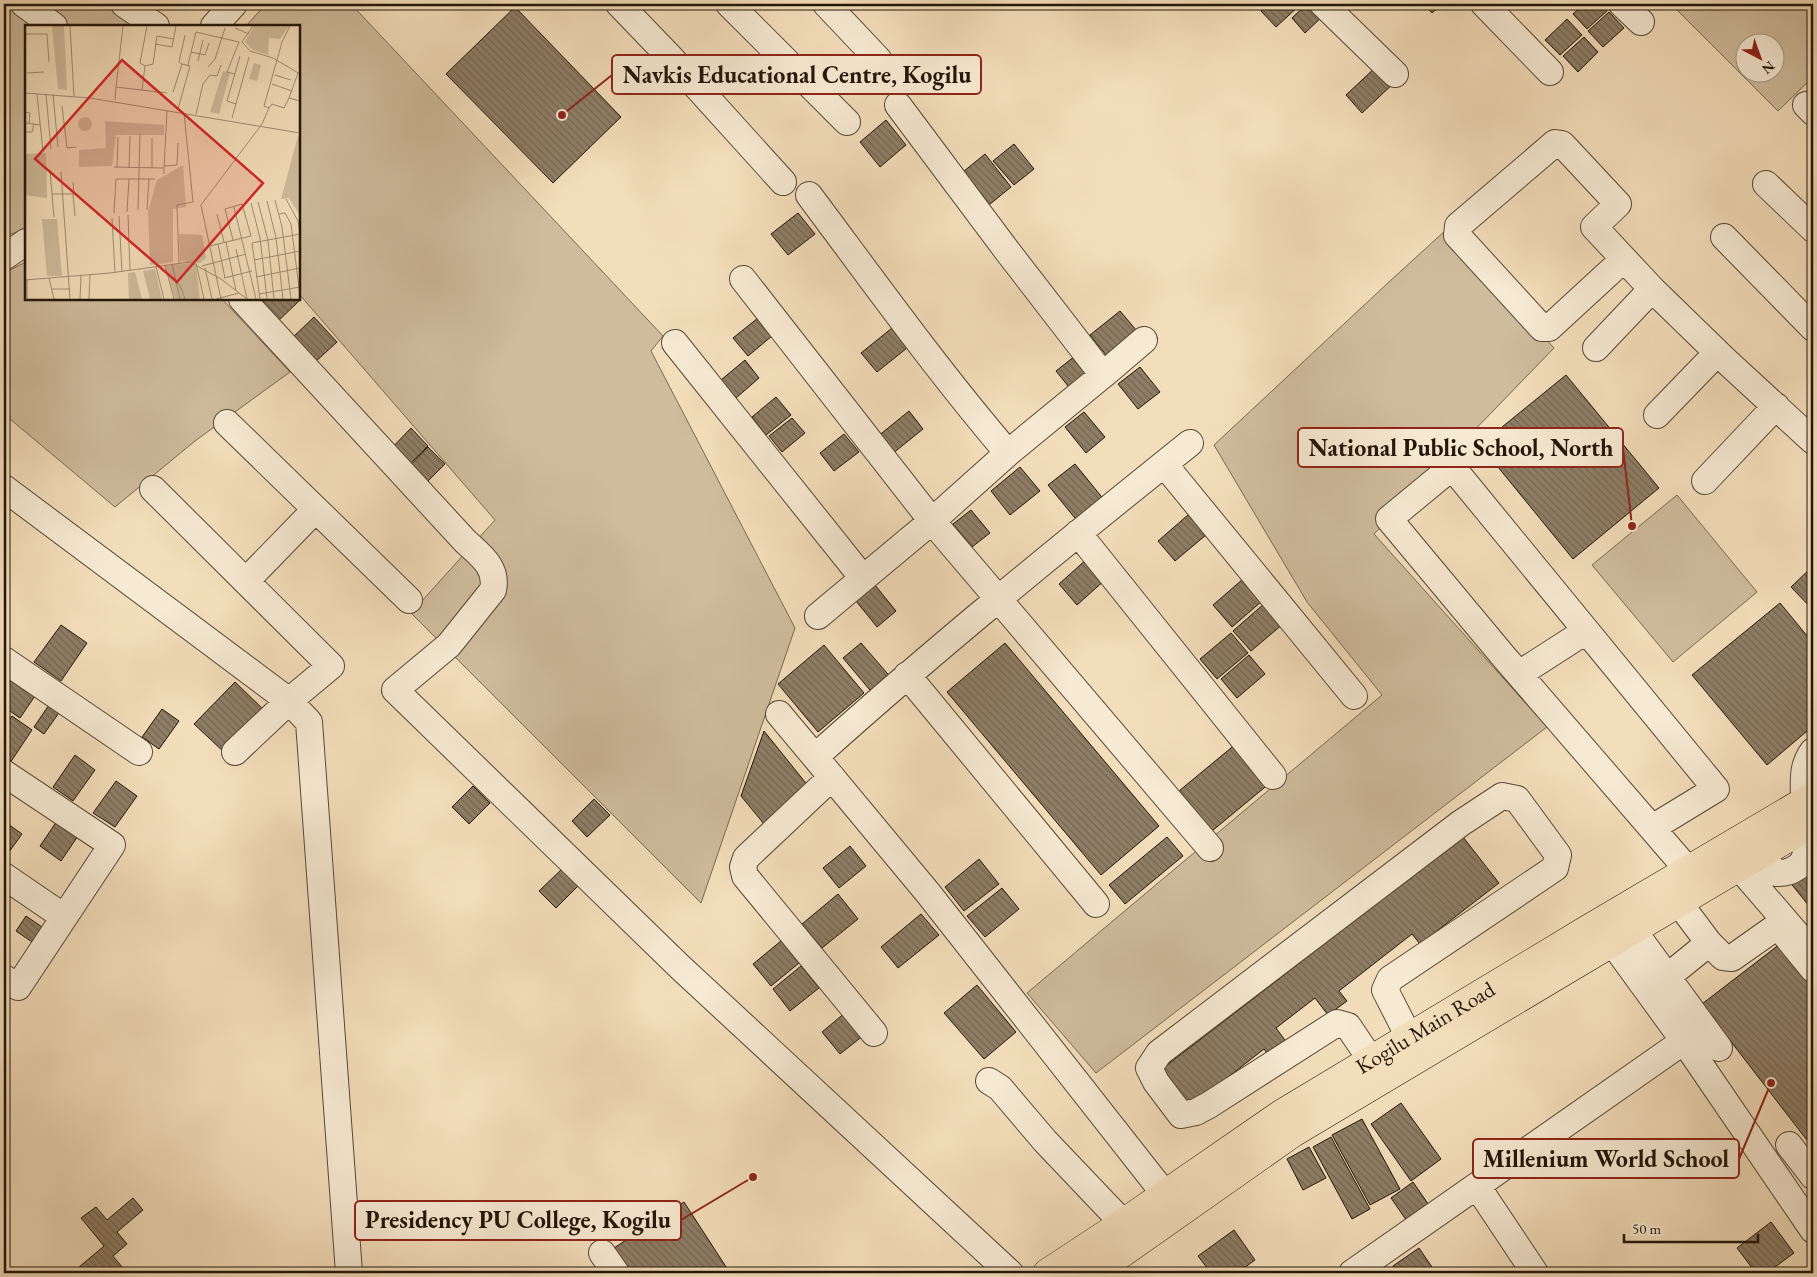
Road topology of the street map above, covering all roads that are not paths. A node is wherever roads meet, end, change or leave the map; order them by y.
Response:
1 (24, 4) edge
2 (124, 4) edge
3 (234, 4) edge
4 (619, 4) edge
5 (729, 4) edge
6 (826, 4) edge
7 (1323, 4) edge
8 (1484, 4) edge
9 (1622, 4) edge
10 (1641, 22) dead end
11 (53, 25) edge
12 (155, 25) edge
13 (215, 25) edge
14 (878, 59) dead end
15 (1550, 72) dead end
16 (1395, 74) dead end
17 (898, 105) dead end
18 (846, 122) dead end
19 (783, 182) dead end
20 (1766, 184) dead end
21 (810, 195) dead end
22 (1813, 229) edge
23 (1724, 237) dead end
24 (25, 243) edge
25 (4, 256) edge
26 (1624, 259) junction
27 (743, 279) dead end
28 (1652, 289) junction
29 (243, 300) edge
30 (1813, 328) edge
31 (1144, 340) dead end
32 (675, 343) dead end
33 (1596, 348) dead end
34 (1717, 353) junction
35 (1103, 375) junction
36 (1776, 406) junction
37 (1657, 415) dead end
38 (227, 423) dead end
39 (1813, 441) edge
40 (1190, 443) dead end
41 (1008, 453) junction
42 (1164, 464) junction
43 (1705, 481) dead end
44 (4, 488) edge
45 (153, 489) dead end
46 (315, 510) junction
47 (932, 521) junction
48 (1078, 533) junction
49 (862, 578) junction
50 (246, 581) junction
51 (998, 599) junction
52 (409, 600) dead end
53 (818, 616) dead end
54 (1586, 631) junction
55 (4, 660) edge
56 (1519, 674) junction
57 (907, 675) junction
58 (1354, 696) dead end
59 (289, 701) junction
60 (780, 714) dead end
61 (1813, 751) edge
62 (139, 752) dead end
63 (236, 752) dead end
64 (815, 757) junction
65 (4, 773) edge
66 (1273, 776) dead end
67 (832, 777) junction
68 (1807, 814) edge
69 (1652, 828) junction
70 (1210, 848) dead end
71 (1739, 867) junction
72 (1688, 870) junction
73 (4, 876) edge
74 (1679, 903) junction
75 (1096, 904) dead end
76 (64, 917) junction
77 (1622, 936) junction
78 (1709, 943) junction
79 (1813, 953) edge
80 (1813, 969) edge
81 (1667, 977) junction
82 (4, 978) edge
83 (874, 1033) dead end
84 (1409, 1037) junction
85 (1684, 1041) junction
86 (1719, 1048) dead end
87 (1371, 1060) junction
88 (990, 1082) dead end
89 (1789, 1145) dead end
90 (1813, 1176) edge
91 (1476, 1186) junction
92 (1172, 1203) junction
93 (1123, 1223) junction
94 (1813, 1230) edge
95 (349, 1273) edge
96 (1010, 1273) edge
97 (1047, 1273) edge
98 (1094, 1273) edge
99 (1352, 1273) edge
100 (1535, 1273) edge

1 - 11 street
2 - 12 street
3 - 13 street
4 - 19 street
5 - 18 street
6 - 14 street
7 - 16 street
8 - 15 street
9 - 10 street
17 - 35 street
20 - 22 street
21 - 41 street
23 - 30 street
24 - 25 street
26 - 26 street
26 - 28 street
27 - 47 street
28 - 33 street
28 - 34 street
29 - 96 street
31 - 35 street
32 - 49 street
34 - 36 street
34 - 37 street
35 - 41 street
36 - 39 street
36 - 43 street
38 - 46 street
40 - 42 street
41 - 47 street
42 - 48 street
42 - 58 street
44 - 59 street
45 - 50 street
46 - 50 street
46 - 52 street
47 - 49 street
47 - 51 street
48 - 51 street
48 - 66 street
49 - 53 street
50 - 59 street
51 - 57 street
51 - 70 street
54 - 56 street
54 - 56 street
54 - 69 street
55 - 62 street
56 - 69 street
57 - 64 street
57 - 75 street
59 - 63 street
59 - 95 street
60 - 64 street
61 - 68 street
64 - 67 street
65 - 76 street
67 - 83 street
67 - 92 street
68 - 71 main road, Kogilu Main Road
68 - 72 main road, Kogilu Main Road
69 - 72 street
71 - 74 main road, Kogilu Main Road
71 - 79 street
72 - 84 main road, Kogilu Main Road
73 - 76 street
74 - 77 main road, Kogilu Main Road
74 - 78 street
76 - 82 street
77 - 81 street
77 - 85 street
77 - 92 main road, Kogilu Main Road
78 - 80 street
78 - 81 street
81 - 86 street
84 - 87 main road, Kogilu Main Road
84 - 87 street
85 - 91 street
85 - 94 street
87 - 92 main road, Kogilu Main Road
88 - 93 street
89 - 90 street
91 - 99 street
91 - 100 street
92 - 93 main road, Kogilu Main Road
92 - 98 main road, Kogilu Main Road
93 - 97 main road, Kogilu Main Road

